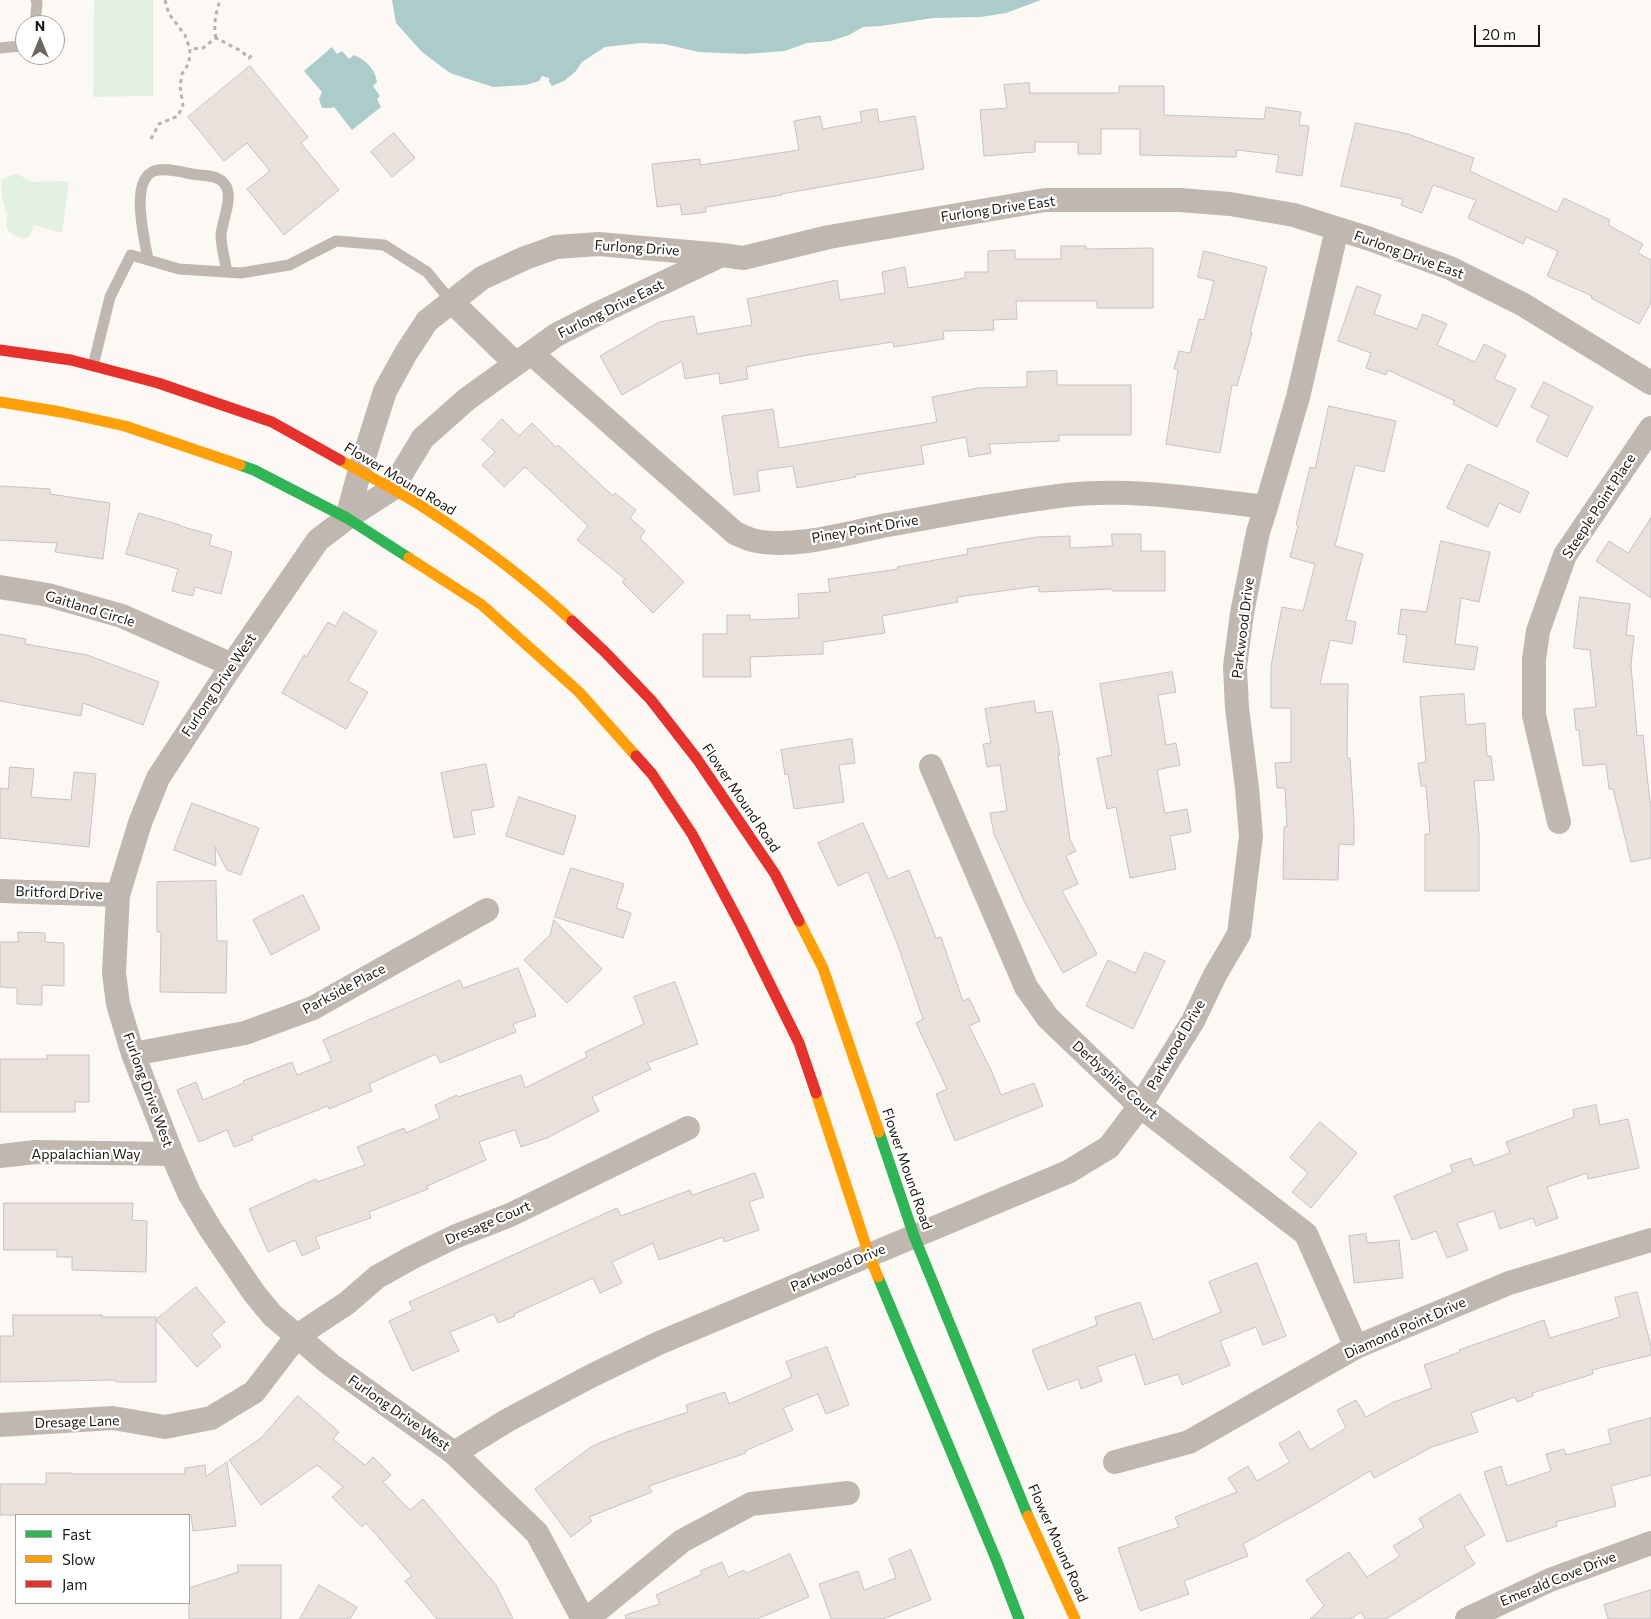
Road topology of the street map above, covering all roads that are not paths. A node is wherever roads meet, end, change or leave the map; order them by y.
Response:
1 (36, 0) edge
2 (36, 15) edge
3 (15, 46) edge
4 (0, 48) edge
5 (1337, 229) junction
6 (722, 255) junction
7 (148, 260) junction
8 (227, 272) junction
9 (451, 301) junction
10 (0, 350) edge
11 (524, 359) junction
12 (93, 366) junction
13 (1651, 383) edge
14 (0, 402) edge
15 (1651, 428) edge
16 (360, 470) junction
17 (392, 489) junction
18 (1266, 507) junction
19 (347, 518) junction
20 (0, 587) edge
21 (232, 665) junction
22 (931, 766) dead end
23 (1559, 822) dead end
24 (0, 891) edge
25 (118, 895) junction
26 (487, 910) dead end
27 (133, 1054) junction
28 (1140, 1106) junction
29 (688, 1128) dead end
30 (172, 1154) junction
31 (0, 1156) edge
32 (914, 1236) junction
33 (1651, 1240) edge
34 (869, 1255) junction
35 (297, 1336) junction
36 (1356, 1347) junction
37 (0, 1425) edge
38 (454, 1452) junction
39 (1114, 1462) dead end
40 (848, 1494) dead end
41 (1651, 1543) edge
42 (583, 1619) edge
43 (587, 1619) edge
44 (1019, 1619) edge
45 (1075, 1619) edge
46 (1467, 1619) edge

1 - 2 lane
3 - 4 lane
5 - 6 street, Furlong Drive East
5 - 13 street, Furlong Drive East
5 - 18 street, Parkwood Drive
6 - 9 street, Furlong Drive
6 - 11 street, Furlong Drive East
7 - 8 lane
7 - 8 lane
7 - 12 lane
8 - 9 lane
9 - 11 street, Piney Point Drive
9 - 16 street, Furlong Drive
10 - 12 main road, Flower Mound Road
11 - 17 street, Furlong Drive East
11 - 18 street, Piney Point Drive
12 - 16 main road, Flower Mound Road
14 - 19 main road
15 - 23 street, Steeple Point Place
16 - 17 main road, Flower Mound Road
16 - 19 street, Furlong Drive
17 - 19 street, Furlong Drive West
17 - 32 main road, Flower Mound Road
18 - 28 street, Parkwood Drive
19 - 21 street, Furlong Drive West
19 - 34 main road
20 - 21 street, Gaitland Circle
21 - 25 street, Furlong Drive West
22 - 28 street, Derbyshire Court
24 - 25 street, Britford Drive
25 - 27 street, Furlong Drive West
26 - 27 street, Parkside Place
27 - 30 street, Furlong Drive West
28 - 32 street, Parkwood Drive
28 - 36 street, Derbyshire Court
29 - 35 street, Dresage Court
30 - 31 street, Appalachian Way
30 - 35 street, Furlong Drive West
32 - 34 street, Parkwood Drive
32 - 45 main road, Flower Mound Road
33 - 36 street, Diamond Point Drive
34 - 38 street, Parkwood Drive
34 - 44 main road
35 - 37 street, Dresage Lane
35 - 38 street, Furlong Drive West
36 - 39 street, Diamond Point Drive
38 - 42 street, Furlong Drive West
40 - 43 street
41 - 46 street, Emerald Cove Drive

